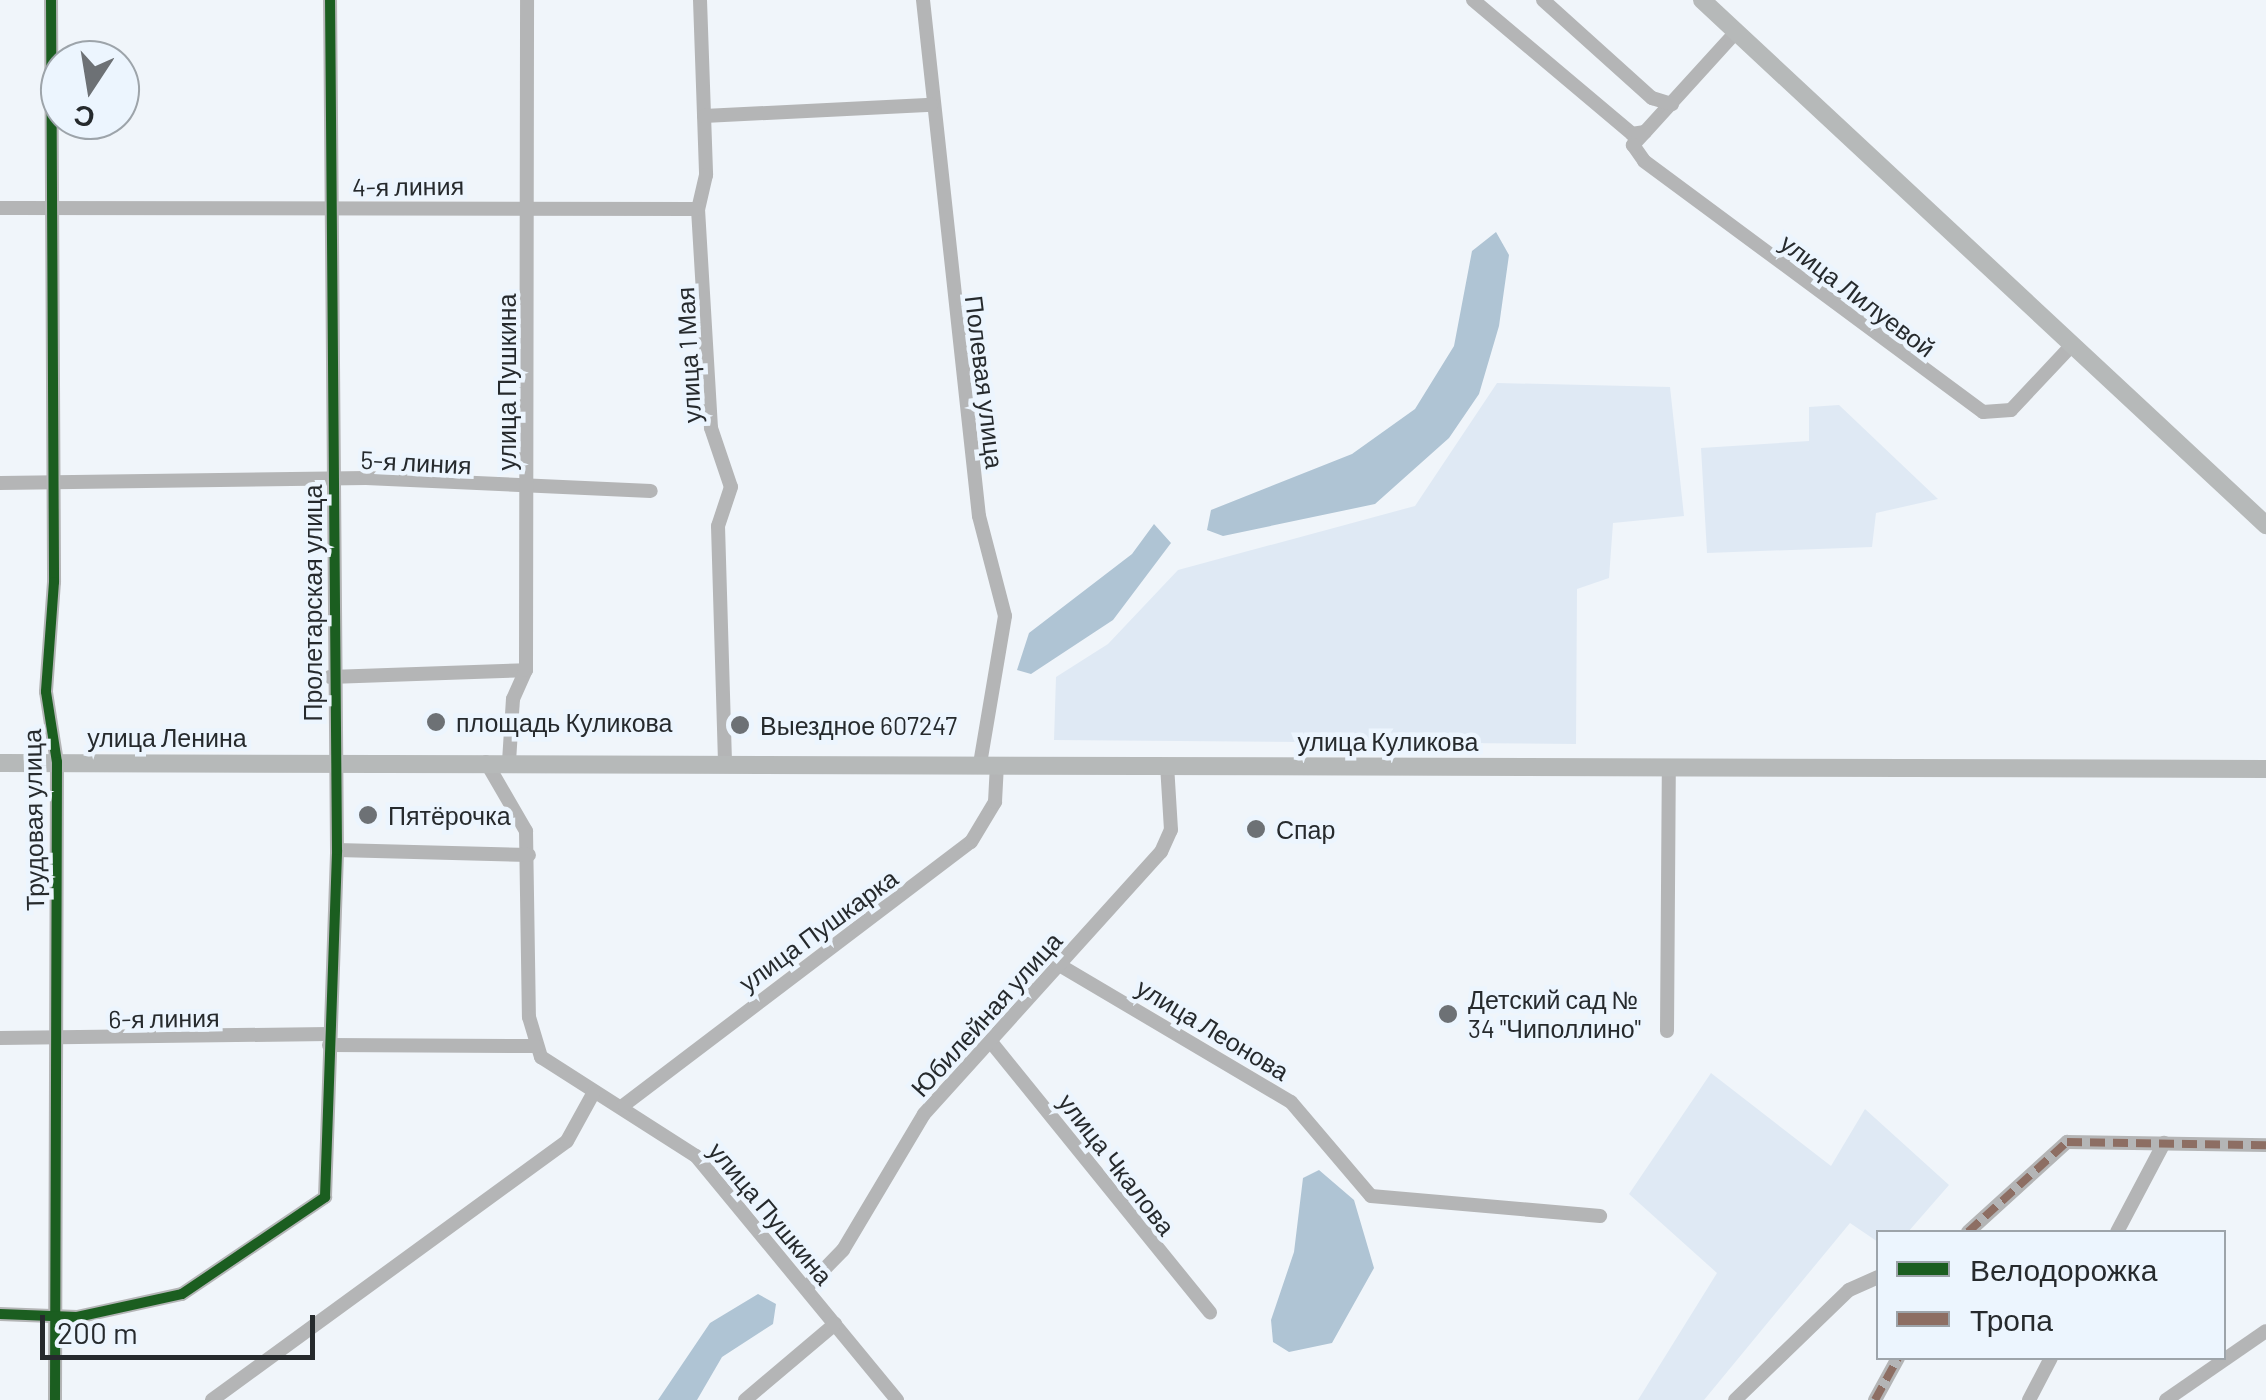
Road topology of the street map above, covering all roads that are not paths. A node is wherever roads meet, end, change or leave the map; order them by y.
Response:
1 (51, 0) edge
2 (330, 0) edge
3 (527, 0) edge
4 (700, 0) edge
5 (922, 0) edge
6 (1473, 0) edge
7 (1543, 0) edge
8 (1702, 0) edge
9 (1736, 32) junction
10 (1672, 104) junction
11 (932, 105) junction
12 (704, 116) junction
13 (1645, 132) junction
14 (528, 207) junction
15 (0, 208) edge
16 (698, 208) junction
17 (54, 209) junction
18 (331, 209) junction
19 (2071, 346) junction
20 (332, 478) junction
21 (54, 482) junction
22 (0, 483) edge
23 (528, 490) junction
24 (651, 491) dead end
25 (2266, 525) edge
26 (526, 670) junction
27 (330, 677) junction
28 (57, 762) junction
29 (334, 762) junction
30 (486, 762) junction
31 (509, 762) junction
32 (0, 763) edge
33 (988, 764) junction
34 (1167, 765) junction
35 (725, 766) junction
36 (1669, 767) junction
37 (2266, 769) edge
38 (337, 850) junction
39 (529, 855) junction
40 (1061, 966) junction
41 (1667, 1032) dead end
42 (0, 1038) edge
43 (52, 1039) junction
44 (329, 1040) junction
45 (991, 1042) junction
46 (536, 1046) junction
47 (594, 1092) junction
48 (624, 1105) junction
49 (2164, 1143) junction
50 (2266, 1145) edge
51 (1600, 1216) dead end
52 (1970, 1230) edge
53 (2118, 1230) edge
54 (1876, 1278) edge
55 (806, 1288) junction
56 (1210, 1312) dead end
57 (0, 1314) edge
58 (54, 1316) junction
59 (835, 1324) junction
60 (2266, 1331) edge
61 (2226, 1359) edge
62 (1897, 1360) edge
63 (2051, 1360) edge
64 (2224, 1360) edge
65 (55, 1400) edge
66 (212, 1400) edge
67 (744, 1400) edge
68 (897, 1400) edge
69 (1735, 1400) edge
70 (1875, 1400) edge
71 (2029, 1400) edge
72 (2166, 1400) edge

1 - 17 street, Трудовая улица
2 - 18 street, Пролетарская улица
3 - 14 street, улица Пушкина
4 - 12 street, улица 1 Мая
5 - 11 street, Полевая улица
6 - 13 street
7 - 10 street
8 - 9 main road
9 - 10 street
9 - 19 main road
10 - 13 street
11 - 12 street
11 - 33 street, Полевая улица
12 - 16 street, улица 1 Мая
13 - 19 street, улица Лилуевой
14 - 16 street, 4-я линия
14 - 18 street, 4-я линия
14 - 23 street, улица Пушкина
15 - 17 street, 4-я линия
16 - 35 street, улица 1 Мая
17 - 18 street, 4-я линия
17 - 21 street, Трудовая улица
18 - 20 street, Пролетарская улица
19 - 25 main road
20 - 21 street, 5-я линия
20 - 23 street, 5-я линия
20 - 27 street, Пролетарская улица
21 - 22 street, 5-я линия
21 - 28 street, Трудовая улица
23 - 24 street, 5-я линия
23 - 26 street, улица Пушкина
26 - 27 street
26 - 31 street, улица Пушкина
27 - 29 street, Пролетарская улица
28 - 29 main road, улица Ленина
28 - 32 main road, улица Ленина
28 - 43 street, Трудовая улица
29 - 30 main road
29 - 38 street, Пролетарская улица
30 - 31 main road
30 - 39 street
31 - 35 main road, улица Куликова
33 - 34 main road, улица Куликова
33 - 35 main road, улица Куликова
33 - 48 street, улица Пушкарка
34 - 36 main road, улица Куликова
34 - 40 street, Юбилейная улица
36 - 37 main road, улица Куликова
36 - 41 street
38 - 39 street
38 - 44 street, Пролетарская улица
39 - 46 street
40 - 45 street, Юбилейная улица
40 - 51 street, улица Леонова
42 - 43 street, 6-я линия
43 - 44 street, 6-я линия
43 - 58 street, Трудовая улица
44 - 46 street, 6-я линия
44 - 58 street, Пролетарская улица
45 - 55 street, Юбилейная улица
45 - 56 street, улица Чкалова
46 - 47 street, улица Пушкина
47 - 48 street, улица Пушкина
47 - 66 street
48 - 55 street, улица Пушкина
49 - 50 street
49 - 52 street
49 - 53 street
54 - 69 street
55 - 59 street, улица Пушкина
57 - 58 street
58 - 65 street, Трудовая улица
59 - 67 street
59 - 68 street, улица Пушкина
60 - 61 street
62 - 70 street
63 - 71 street
64 - 72 street

